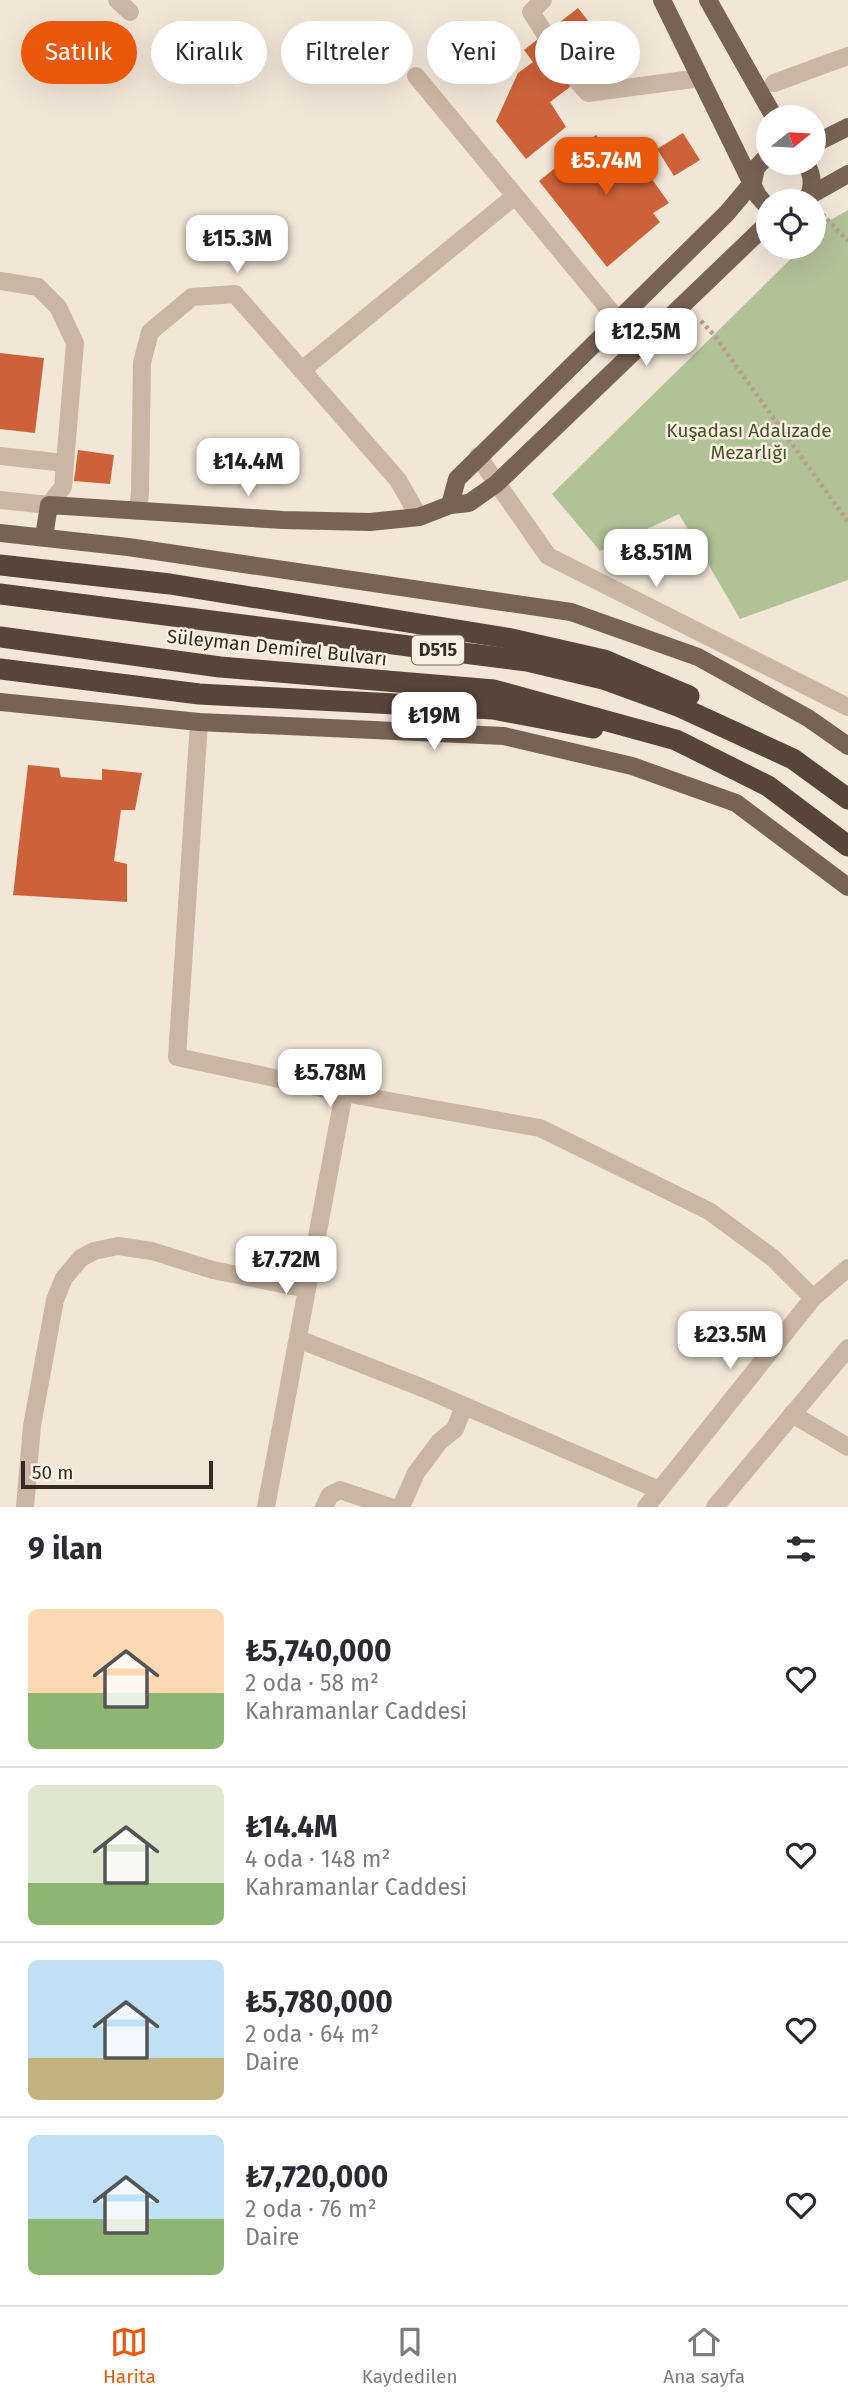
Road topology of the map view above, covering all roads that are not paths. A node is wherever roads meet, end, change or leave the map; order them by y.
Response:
1 (543, 0) edge
2 (662, 0) edge
3 (708, 0) edge
4 (537, 21) edge
5 (848, 56) edge
6 (416, 76) dead end
7 (700, 78) junction
8 (774, 83) dead end
9 (580, 84) tunnel mouth
10 (767, 105) edge
11 (848, 127) edge
12 (826, 138) edge
13 (756, 168) edge
14 (848, 174) edge
15 (752, 183) junction
16 (822, 189) edge
17 (756, 192) edge
18 (515, 196) junction
19 (756, 235) edge
20 (0, 281) edge
21 (617, 319) junction
22 (302, 370) junction
23 (0, 456) edge
24 (478, 456) junction
25 (65, 463) junction
26 (497, 484) junction
27 (0, 500) edge
28 (49, 505) junction
29 (450, 505) junction
30 (138, 511) junction
31 (419, 517) junction
32 (0, 533) edge
33 (44, 537) junction
34 (0, 565) edge
35 (0, 594) edge
36 (0, 637) edge
37 (0, 669) edge
38 (0, 702) edge
39 (848, 707) edge
40 (199, 722) junction
41 (676, 740) junction
42 (848, 746) edge
43 (793, 759) junction
44 (848, 799) edge
45 (848, 846) edge
46 (848, 887) edge
47 (344, 1093) junction
48 (848, 1268) edge
49 (307, 1289) junction
50 (813, 1298) junction
51 (298, 1339) junction
52 (848, 1348) edge
53 (464, 1406) junction
54 (792, 1414) junction
55 (848, 1447) edge
56 (659, 1490) junction
57 (25, 1507) edge
58 (267, 1507) edge
59 (324, 1507) edge
60 (390, 1507) edge
61 (401, 1507) edge
62 (646, 1507) edge
63 (715, 1507) edge

1 - 4 street
2 - 7 main road
3 - 10 main road
5 - 8 street
6 - 18 street
7 - 9 street
7 - 15 main road
11 - 12 main road
13 - 15 main road
14 - 16 main road
15 - 17 main road
15 - 21 main road
18 - 21 street
18 - 22 street
19 - 26 main road
20 - 25 street
21 - 24 main road
22 - 30 street
22 - 31 street
23 - 25 street
24 - 26 street
24 - 29 main road
25 - 28 street
26 - 29 main road
26 - 39 street
27 - 28 street
28 - 30 main road
28 - 33 main road
29 - 31 main road
30 - 31 main road
32 - 33 main road
33 - 42 main road
34 - 43 highway
35 - 43 highway, Süleyman Demirel Bulvarı / D515
36 - 41 highway, Süleyman Demirel Bulvarı / D515
37 - 41 highway
38 - 40 main road
40 - 46 main road
40 - 47 street
41 - 45 highway, Süleyman Demirel Bulvarı / D515
43 - 44 highway, Süleyman Demirel Bulvarı / D515
47 - 49 street
47 - 50 street
48 - 50 street
49 - 51 street
49 - 57 street
50 - 56 street
51 - 53 street
51 - 58 street
52 - 54 street
53 - 56 street
53 - 61 street
54 - 55 street
54 - 63 street
56 - 62 street
59 - 60 street

